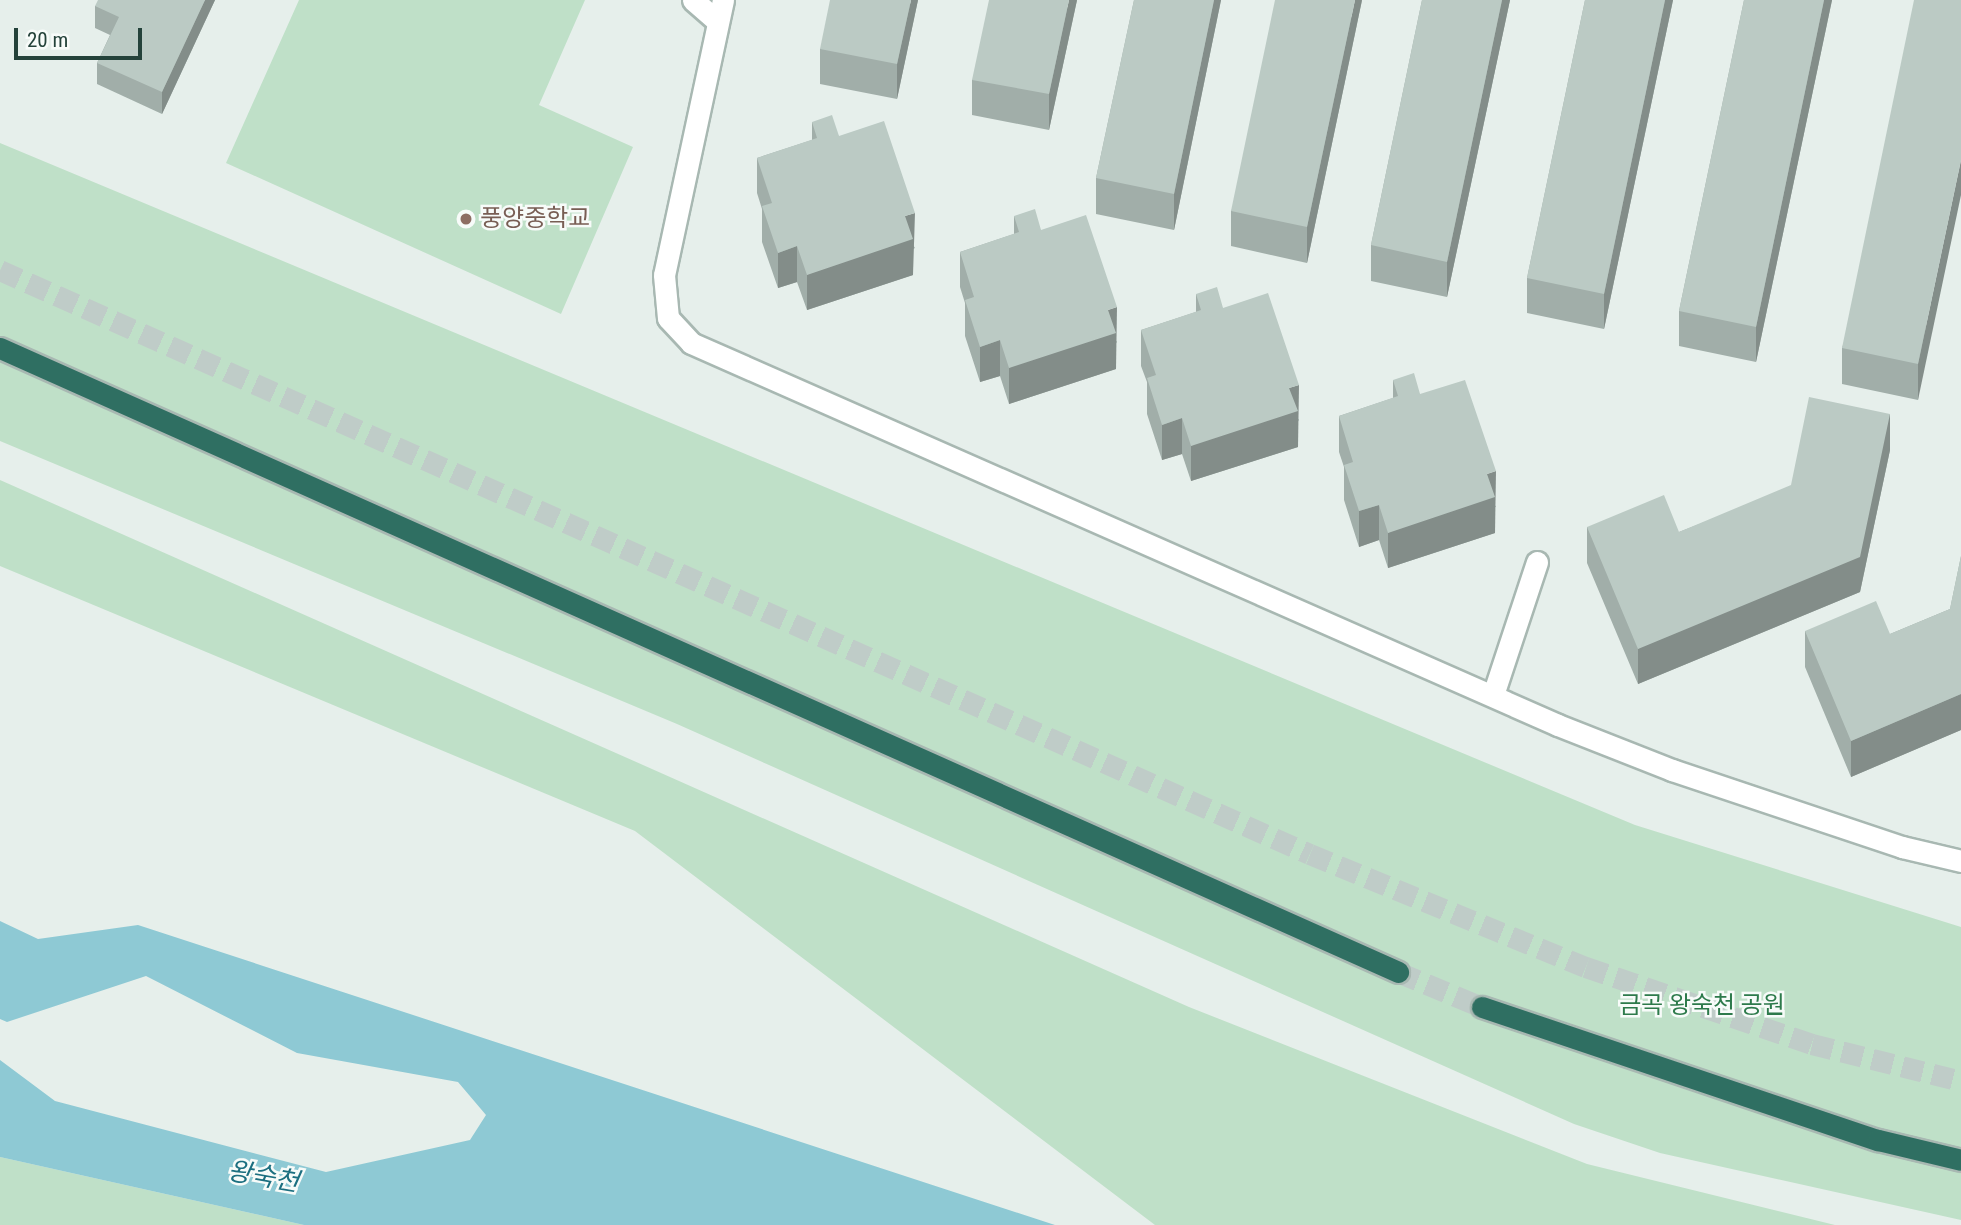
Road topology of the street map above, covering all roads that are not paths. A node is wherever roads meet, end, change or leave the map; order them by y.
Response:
1 (693, 0) edge
2 (723, 0) edge
3 (717, 21) junction
4 (0, 348) edge
5 (1537, 562) dead end
6 (1493, 695) junction
7 (1961, 861) edge
8 (1398, 972) tunnel mouth
9 (1482, 1007) tunnel mouth
10 (1961, 1160) edge

1 - 3 street
2 - 3 street
3 - 6 street
4 - 8 highway
5 - 6 street
6 - 7 street
9 - 10 highway

